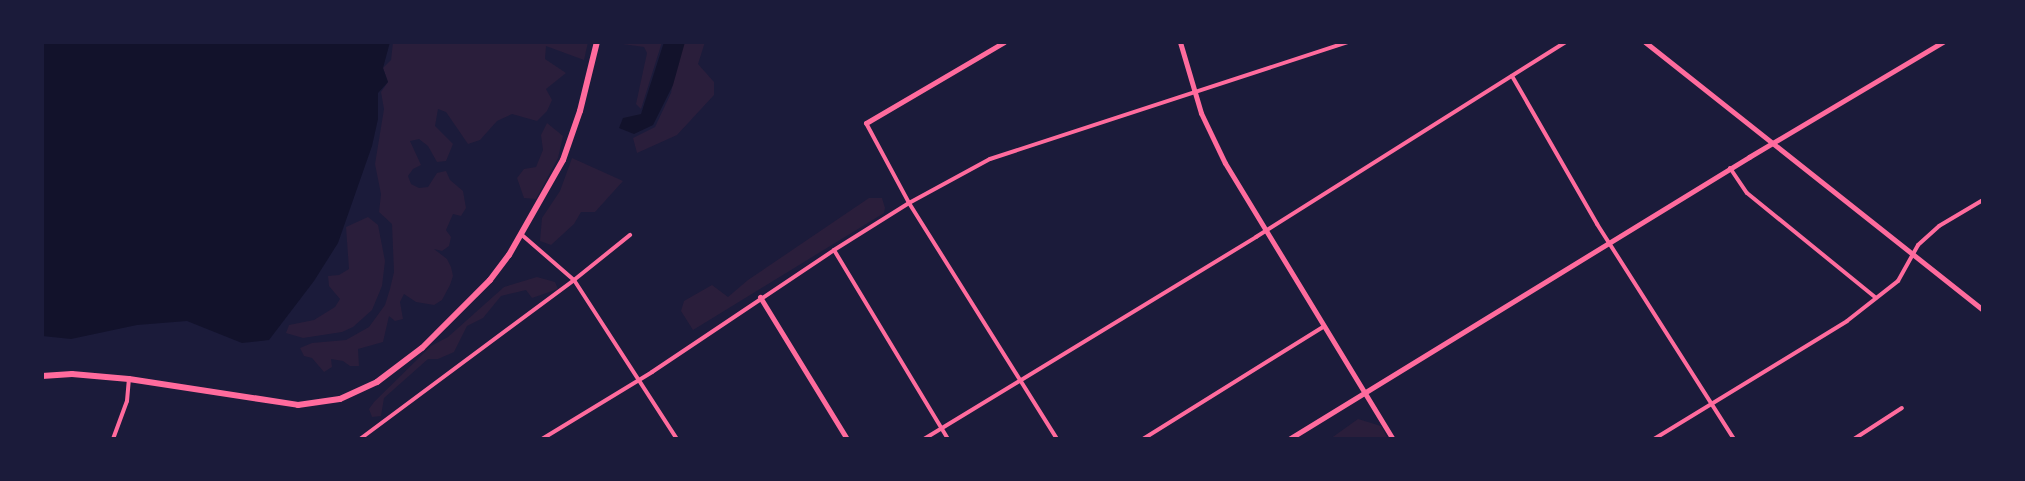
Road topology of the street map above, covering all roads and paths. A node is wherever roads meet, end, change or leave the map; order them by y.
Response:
1 (597, 42) edge
2 (1004, 42) edge
3 (1180, 42) edge
4 (1348, 42) edge
5 (1566, 42) edge
6 (1645, 42) edge
7 (1943, 42) edge
8 (1512, 76) junction
9 (1194, 92) junction
10 (866, 123) joint
11 (1771, 143) junction
12 (1730, 168) junction
13 (1983, 200) edge
14 (909, 203) junction
15 (1264, 230) junction
16 (522, 235) junction
17 (630, 235) dead end
18 (1610, 243) junction
19 (834, 249) junction
20 (1913, 256) junction
21 (574, 280) junction
22 (760, 297) junction
23 (1876, 298) junction
24 (1983, 310) edge
25 (1323, 327) junction
26 (42, 376) edge
27 (639, 378) junction
28 (129, 379) junction
29 (1020, 382) junction
30 (1365, 393) junction
31 (1711, 403) junction
32 (1902, 408) dead end
33 (942, 428) junction
34 (112, 439) edge
35 (360, 439) edge
36 (542, 439) edge
37 (677, 439) edge
38 (847, 439) edge
39 (924, 439) edge
40 (948, 439) edge
41 (1057, 439) edge
42 (1143, 439) edge
43 (1289, 439) edge
44 (1393, 439) edge
45 (1653, 439) edge
46 (1734, 439) edge
47 (1854, 439) edge

1 - 16 main road
2 - 10 street
3 - 9 street
4 - 9 street
5 - 8 street
6 - 11 street
7 - 11 street
8 - 15 street
8 - 18 street
9 - 14 street
9 - 15 street
10 - 14 street
11 - 12 street
11 - 20 street
12 - 18 street
12 - 23 street
13 - 20 street
14 - 19 street
14 - 29 street
15 - 25 street
15 - 29 street
16 - 21 street
16 - 28 main road
17 - 21 street
18 - 30 street
18 - 31 street
19 - 22 street
19 - 33 street
20 - 23 street
20 - 24 street
21 - 27 street
21 - 35 street
22 - 27 street
22 - 38 street
23 - 31 street
25 - 30 street
25 - 42 street
26 - 28 main road
27 - 36 street
27 - 37 street
28 - 34 street
29 - 33 street
29 - 41 street
30 - 43 street
30 - 44 street
31 - 45 street
31 - 46 street
32 - 47 street
33 - 39 street
33 - 40 street

